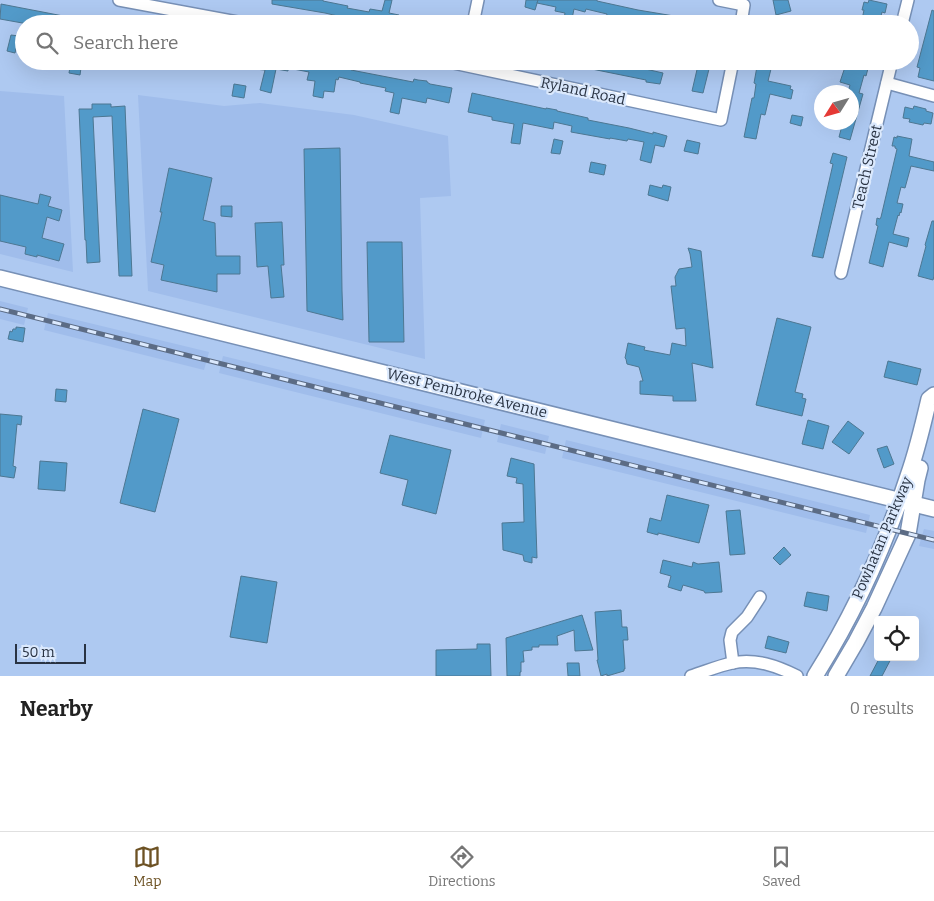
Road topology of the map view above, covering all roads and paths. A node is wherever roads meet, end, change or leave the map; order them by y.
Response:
1 (119, 0) edge
2 (478, 0) edge
3 (720, 0) edge
4 (908, 0) edge
5 (200, 15) edge
6 (475, 15) edge
7 (742, 15) edge
8 (904, 15) edge
9 (496, 70) edge
10 (731, 70) edge
11 (890, 70) edge
12 (887, 83) junction
13 (934, 96) edge
14 (841, 274) dead end
15 (0, 278) edge
16 (934, 395) edge
17 (934, 414) edge
18 (906, 502) junction
19 (934, 509) edge
20 (760, 597) dead end
21 (734, 662) junction
22 (691, 676) edge
23 (797, 676) edge
24 (815, 676) edge
25 (836, 676) edge

1 - 5 street
2 - 6 street
3 - 7 street
4 - 8 street
9 - 10 street, Ryland Road
11 - 12 street, Teach Street
12 - 13 street
12 - 14 street, Teach Street
15 - 18 main road, West Pembroke Avenue
16 - 18 main road, Powhatan Parkway
17 - 18 main road, Powhatan Parkway
18 - 19 main road, West Pembroke Avenue
18 - 24 main road, Powhatan Parkway
18 - 25 main road, Powhatan Parkway
20 - 21 street
21 - 22 street
21 - 23 street

